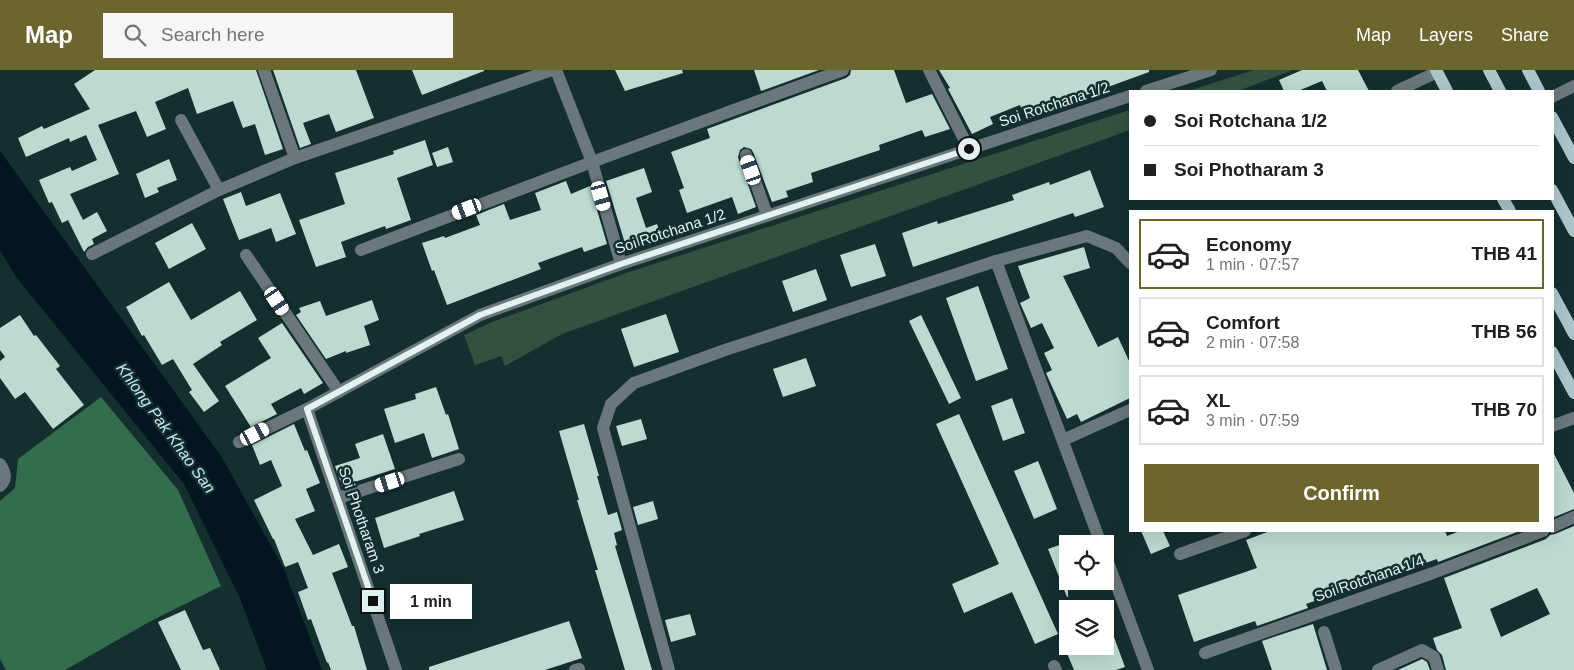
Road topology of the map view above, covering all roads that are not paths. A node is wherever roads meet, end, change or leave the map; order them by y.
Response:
1 (264, 70) edge
2 (552, 70) edge
3 (556, 70) edge
4 (843, 70) edge
5 (929, 70) edge
6 (1211, 70) edge
7 (1489, 70) edge
8 (1528, 70) edge
9 (1436, 71) edge
10 (1574, 86) edge
11 (1149, 90) edge
12 (1399, 90) edge
13 (1446, 90) edge
14 (1499, 90) edge
15 (1538, 90) edge
16 (1554, 95) edge
17 (1129, 96) edge
18 (180, 120) dead end
19 (1554, 121) edge
20 (969, 149) junction
21 (746, 154) dead end
22 (295, 158) junction
23 (1574, 158) edge
24 (592, 162) junction
25 (219, 190) junction
26 (1554, 194) edge
27 (767, 216) junction
28 (1574, 231) edge
29 (361, 250) dead end
30 (92, 254) dead end
31 (246, 255) dead end
32 (996, 261) junction
33 (1129, 262) edge
34 (621, 264) junction
35 (1554, 297) edge
36 (1574, 334) edge
37 (1554, 356) edge
38 (339, 392) junction
39 (1574, 393) edge
40 (307, 409) junction
41 (1129, 410) edge
42 (1574, 418) edge
43 (1554, 425) edge
44 (1063, 440) junction
45 (239, 442) dead end
46 (460, 460) dead end
47 (0, 464) edge
48 (0, 486) edge
49 (338, 498) junction
50 (1574, 517) edge
51 (1554, 526) edge
52 (1242, 532) edge
53 (1540, 532) edge
54 (1098, 535) edge
55 (1180, 554) dead end
56 (1114, 578) edge
57 (1324, 632) dead end
58 (1205, 653) dead end
59 (396, 670) edge
60 (669, 670) edge
61 (1148, 670) edge
62 (1336, 670) edge
63 (1378, 670) edge
64 (1438, 670) edge

1 - 22 street
2 - 22 street
3 - 24 street
4 - 24 street
5 - 20 street
6 - 11 street
7 - 14 main road
8 - 15 main road
9 - 12 street
9 - 13 main road
10 - 16 street
17 - 20 street, Soi Rotchana 1/2
18 - 25 street
19 - 23 main road
20 - 27 street, Soi Rotchana 1/2
21 - 27 street
22 - 25 street
24 - 29 street
24 - 34 street
25 - 30 street
26 - 28 main road
27 - 34 street, Soi Rotchana 1/2
31 - 38 street
32 - 33 street
32 - 44 street
32 - 60 street
34 - 38 street, Soi Rotchana 1/2
35 - 36 main road
37 - 39 main road
38 - 40 street, Soi Rotchana 1/2
40 - 45 street, Soi Rotchana 1/2
40 - 49 street, Soi Photharam 3
41 - 44 street
42 - 43 street
44 - 54 street
46 - 49 street
47 - 48 street
49 - 59 street, Soi Photharam 3
50 - 51 street
52 - 55 street
53 - 58 street, Soi Rotchana 1/4
56 - 61 street
57 - 62 street
63 - 64 street

